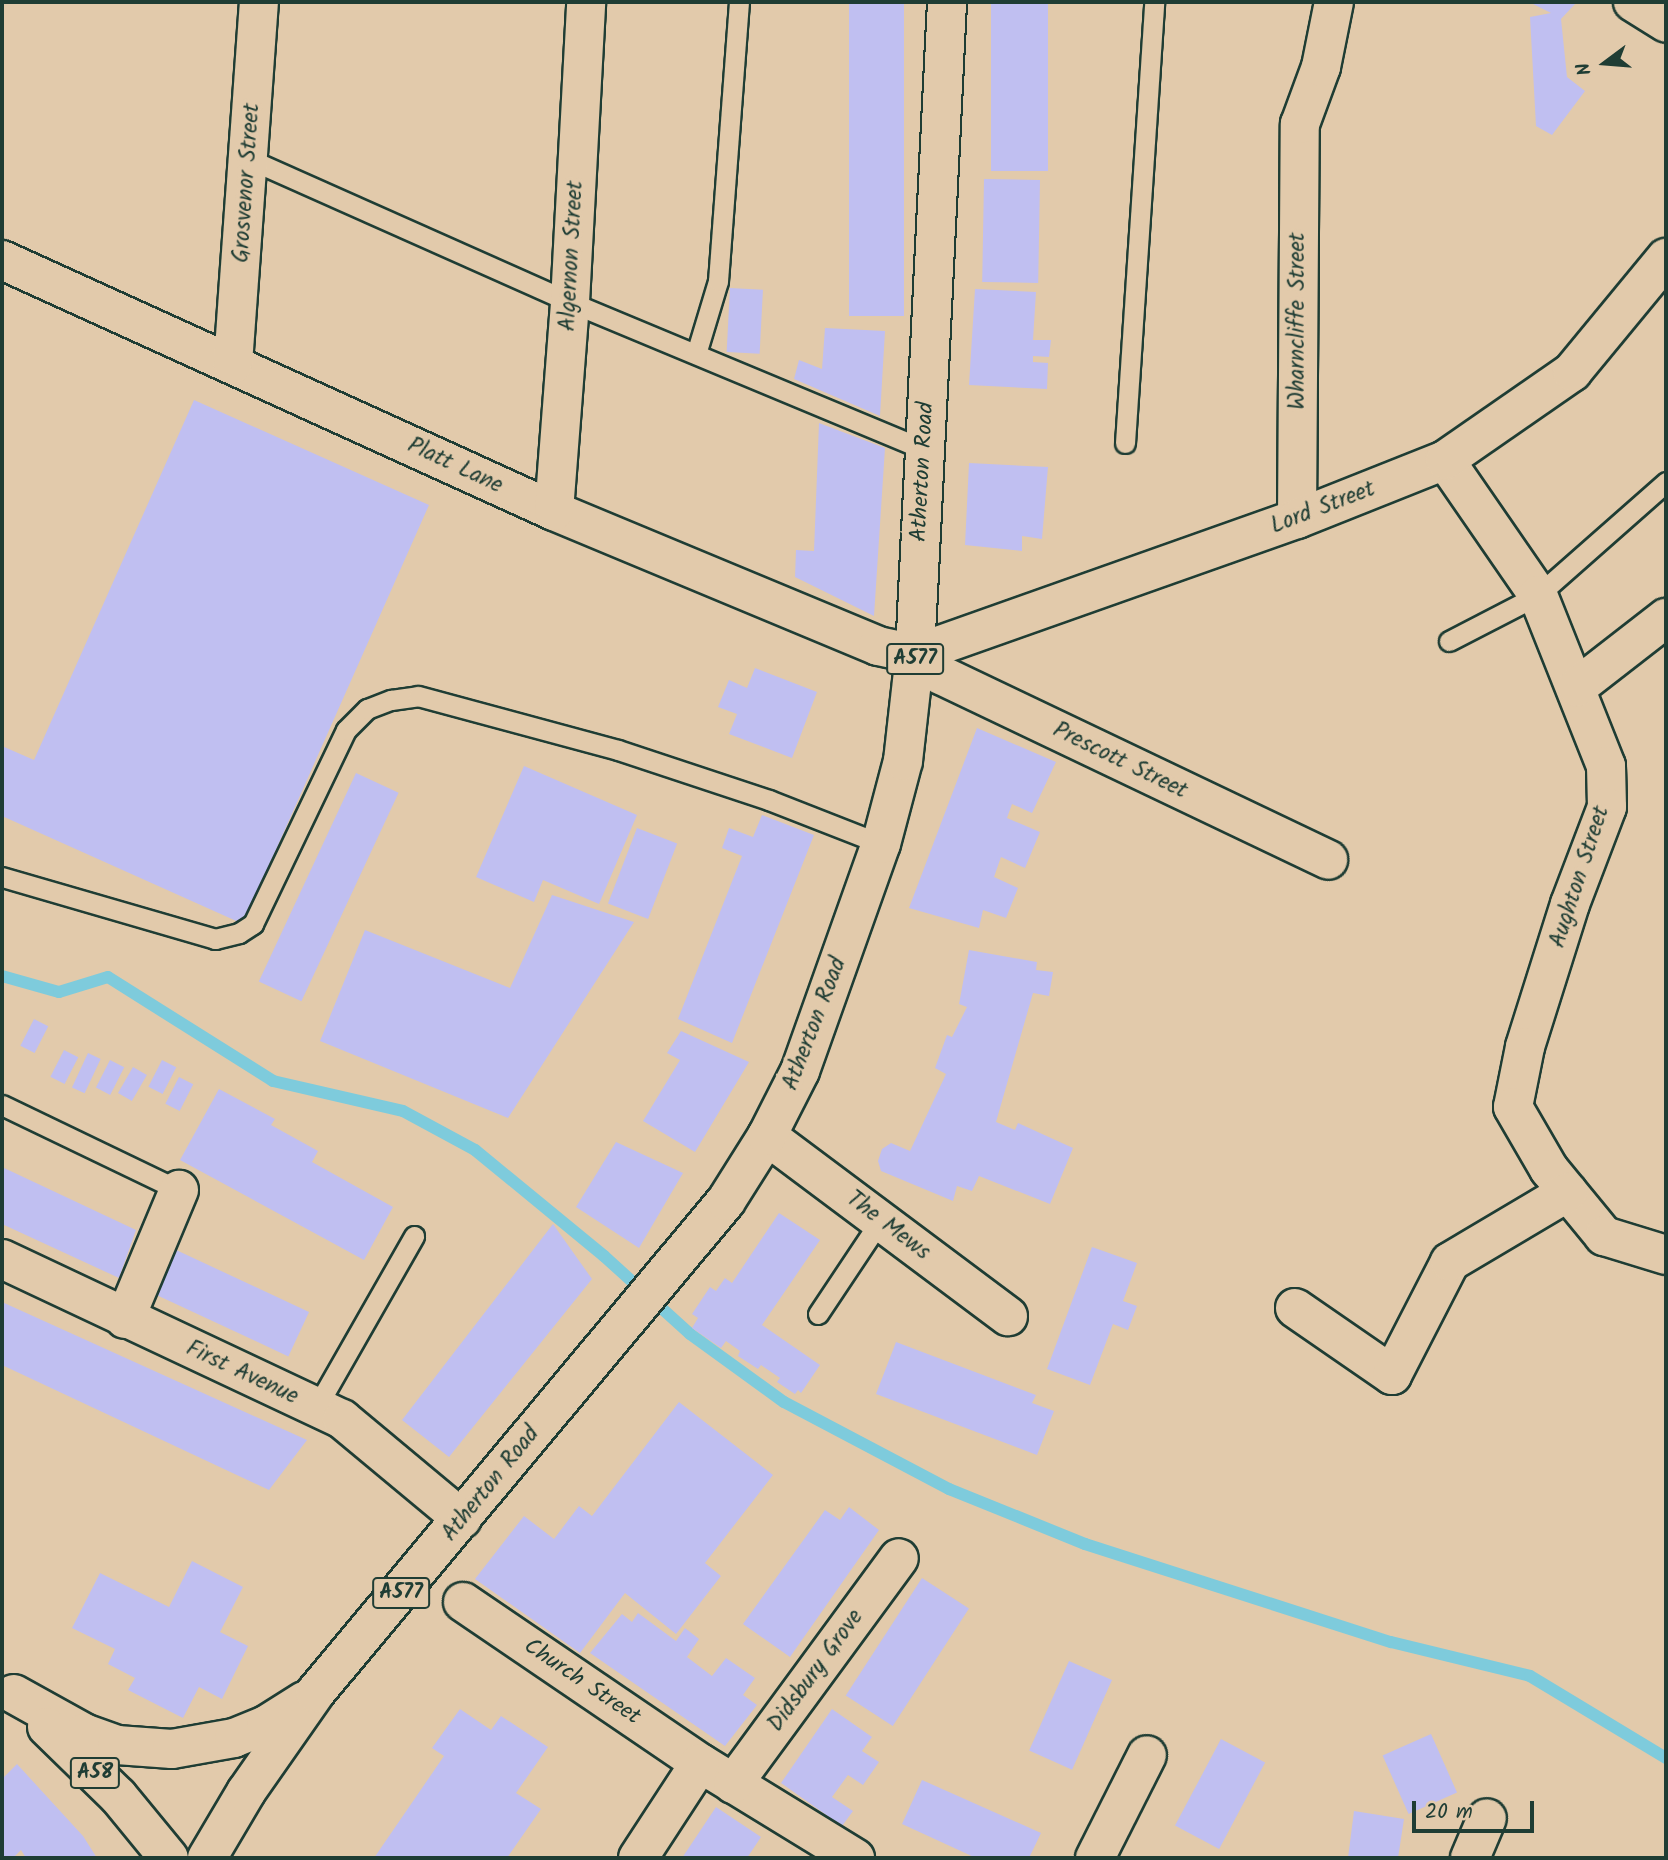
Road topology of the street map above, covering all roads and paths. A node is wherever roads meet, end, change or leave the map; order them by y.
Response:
1 (259, 2) edge
2 (586, 2) edge
3 (739, 2) edge
4 (947, 2) edge
5 (1154, 2) edge
6 (1334, 2) edge
7 (1633, 2) edge
8 (1666, 23) edge
9 (249, 159) junction
10 (1666, 258) edge
11 (2, 260) edge
12 (570, 302) junction
13 (696, 354) junction
14 (233, 364) junction
15 (1125, 443) dead end
16 (924, 449) junction
17 (1445, 460) junction
18 (1666, 482) edge
19 (554, 511) junction
20 (1297, 519) junction
21 (1538, 595) junction
22 (1666, 618) edge
23 (1448, 641) dead end
24 (915, 654) junction
25 (1577, 687) junction
26 (881, 844) junction
27 (1328, 860) dead end
28 (2, 877) edge
29 (2, 1105) edge
30 (767, 1136) junction
31 (179, 1190) joint
32 (1568, 1192) junction
33 (880, 1220) junction
34 (414, 1236) dead end
35 (1666, 1255) edge
36 (2, 1259) edge
37 (1295, 1308) dead end
38 (818, 1314) dead end
39 (1008, 1316) dead end
40 (125, 1318) junction
41 (316, 1408) junction
42 (463, 1519) junction
43 (898, 1558) dead end
44 (463, 1602) dead end
45 (8, 1690) edge
46 (315, 1693) junction
47 (1147, 1755) dead end
48 (700, 1763) junction
49 (733, 1784) junction
50 (1487, 1818) dead end
51 (169, 1858) edge
52 (207, 1858) edge
53 (638, 1858) edge
54 (855, 1858) edge
55 (1095, 1858) edge
56 (1470, 1858) edge

1 - 9 main road, Grosvenor Street
2 - 12 main road, Algernon Street
3 - 13 lane
4 - 16 main road, Atherton Road / A577
5 - 15 lane
6 - 20 main road, Wharncliffe Street
7 - 8 main road
9 - 12 lane
9 - 14 main road, Grosvenor Street
10 - 17 main road, Lord Street
11 - 14 main road, Platt Lane
12 - 13 lane
12 - 19 main road, Algernon Street
13 - 16 lane
14 - 19 main road, Platt Lane
16 - 24 main road, Atherton Road / A577
17 - 20 main road, Lord Street
17 - 21 main road, Aughton Street
18 - 21 lane
19 - 24 main road, Platt Lane
20 - 24 main road, Lord Street
21 - 23 lane
21 - 25 main road, Aughton Street
22 - 25 main road
24 - 26 main road, Atherton Road / A577
24 - 27 main road, Prescott Street
25 - 32 main road, Aughton Street
26 - 28 lane
26 - 30 main road, Atherton Road / A577
29 - 31 lane
30 - 33 main road, The Mews
30 - 42 main road, Atherton Road / A577
31 - 40 main road
32 - 35 main road, Aughton Street
32 - 37 main road
33 - 38 lane
33 - 39 main road, The Mews
34 - 41 lane
36 - 40 main road, First Avenue
40 - 41 main road, First Avenue
41 - 42 main road, First Avenue
42 - 46 main road, Atherton Road / A577
43 - 49 main road, Didsbury Grove
44 - 48 main road, Church Street
45 - 46 main road
45 - 51 main road, A58
46 - 52 main road, Atherton Road / A577
47 - 55 main road
48 - 49 main road, Church Street
48 - 53 main road
49 - 54 main road, Church Street
50 - 56 main road

